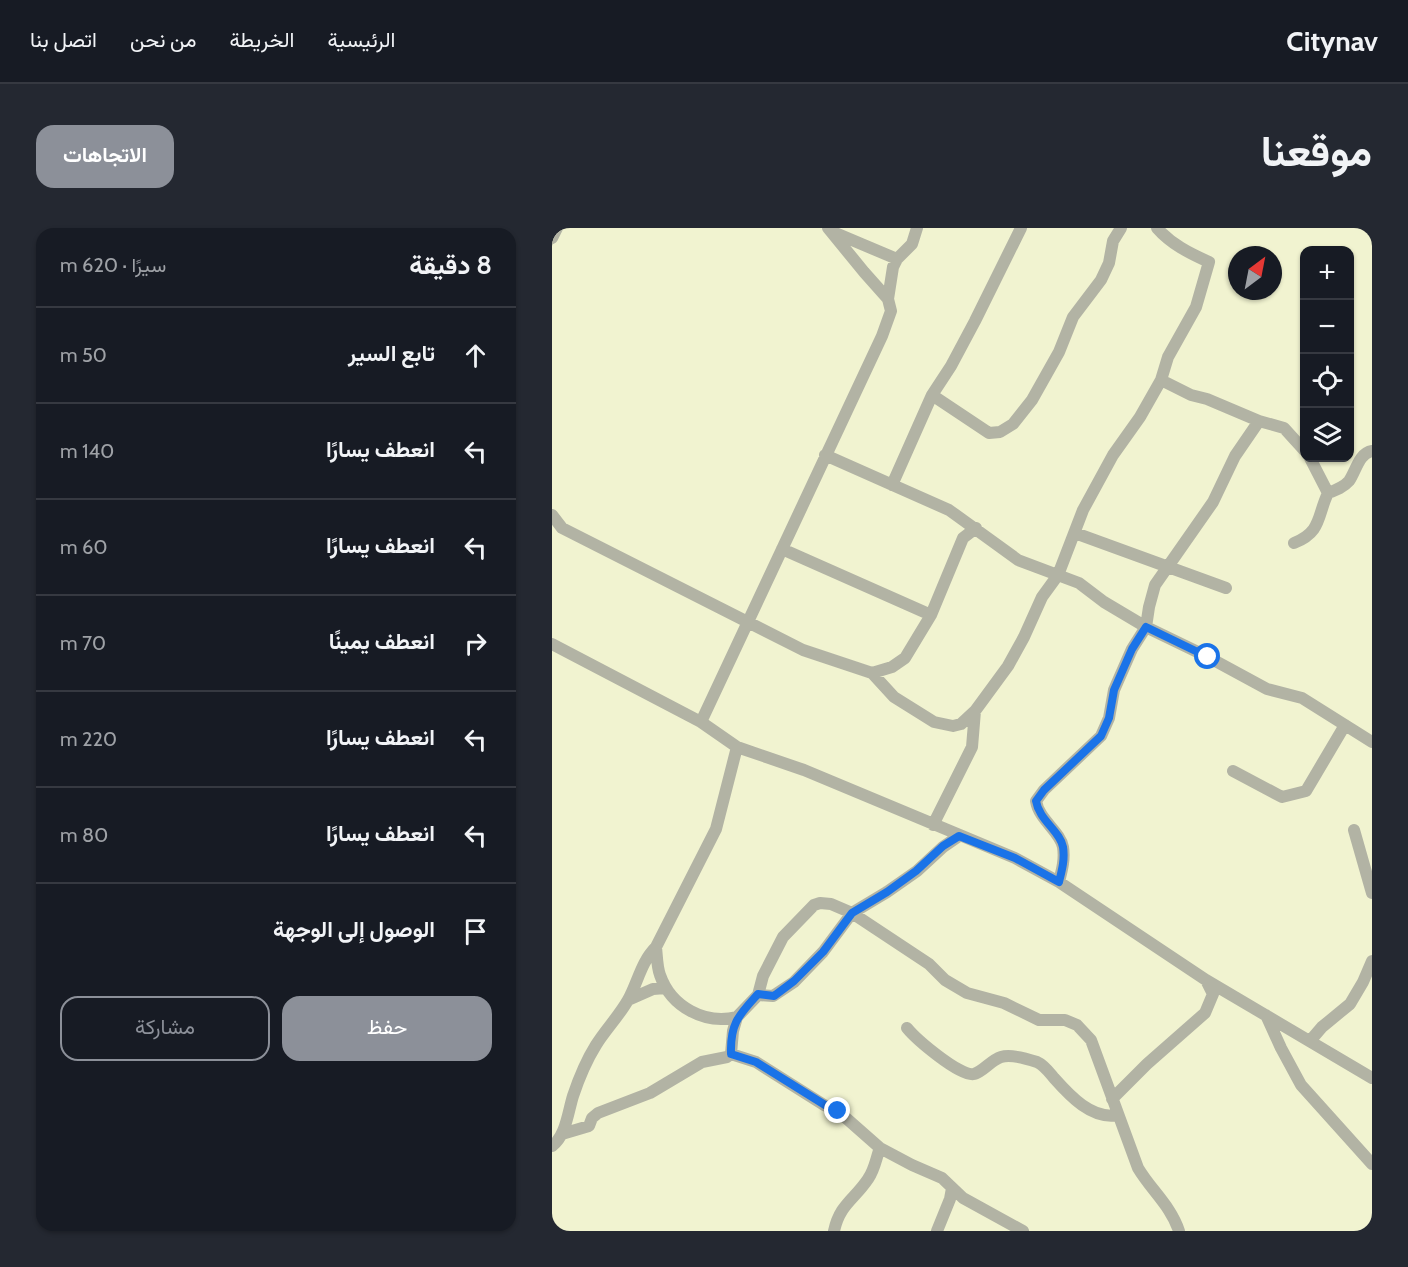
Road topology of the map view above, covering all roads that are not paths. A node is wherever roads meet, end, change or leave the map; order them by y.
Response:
1 (558, 228) edge
2 (917, 228) edge
3 (1021, 228) edge
4 (1121, 228) edge
5 (1157, 228) edge
6 (830, 230) edge
7 (552, 238) edge
8 (897, 260) junction
9 (888, 299) junction
10 (1161, 380) junction
11 (932, 395) junction
12 (1259, 421) junction
13 (1300, 445) edge
14 (1372, 451) edge
15 (825, 455) junction
16 (1312, 462) edge
17 (892, 485) junction
18 (1328, 493) junction
19 (552, 515) edge
20 (976, 528) junction
21 (1075, 533) junction
22 (1294, 543) dead end
23 (782, 549) junction
24 (1167, 566) junction
25 (1058, 575) junction
26 (1226, 588) dead end
27 (932, 615) junction
28 (748, 622) junction
29 (1146, 627) junction
30 (552, 645) edge
31 (872, 673) junction
32 (975, 711) junction
33 (701, 722) junction
34 (1345, 725) junction
35 (1372, 742) edge
36 (737, 747) junction
37 (1233, 771) dead end
38 (933, 825) junction
39 (1354, 830) dead end
40 (959, 836) junction
41 (1059, 882) junction
42 (1372, 893) edge
43 (852, 913) junction
44 (656, 947) junction
45 (1372, 961) edge
46 (1206, 980) junction
47 (666, 988) junction
48 (758, 994) junction
49 (628, 1000) junction
50 (1266, 1015) junction
51 (737, 1017) junction
52 (907, 1028) dead end
53 (1310, 1041) junction
54 (731, 1054) junction
55 (1372, 1078) edge
56 (1112, 1099) junction
57 (1118, 1115) junction
58 (562, 1134) junction
59 (552, 1146) edge
60 (880, 1148) junction
61 (1372, 1164) edge
62 (952, 1188) junction
63 (834, 1231) edge
64 (938, 1231) edge
65 (1023, 1231) edge
66 (1179, 1231) edge

1 - 7 street
2 - 8 street
3 - 11 street
4 - 11 street
5 - 10 street
6 - 8 street
6 - 9 street
8 - 9 street
9 - 15 street
10 - 12 street
10 - 21 street
11 - 17 street
12 - 13 street
12 - 24 street
14 - 18 street
15 - 17 street
15 - 23 street
16 - 18 street
17 - 20 street
18 - 22 street
19 - 28 street
20 - 25 street
20 - 27 street
21 - 24 street
21 - 25 street
23 - 27 street
23 - 28 street
24 - 26 street
24 - 29 street
25 - 29 street
25 - 32 street
27 - 31 street
28 - 31 street
28 - 33 street
29 - 34 street
29 - 41 street
30 - 33 street
31 - 32 street
32 - 38 street
33 - 36 street
34 - 35 street
34 - 37 street
36 - 38 street
36 - 44 street
38 - 40 street
39 - 42 street
40 - 41 street
40 - 43 street
41 - 46 street
43 - 48 street
43 - 48 street
43 - 56 street
44 - 47 street
44 - 49 street
45 - 53 street
46 - 50 street
46 - 56 street
47 - 49 street
47 - 51 street
48 - 51 street
49 - 58 street
50 - 53 street
50 - 61 street
51 - 54 street
52 - 57 street
53 - 55 street
54 - 58 street
54 - 60 street
56 - 57 street
57 - 66 street
58 - 59 street
60 - 62 street
60 - 63 street
62 - 64 street
62 - 65 street

